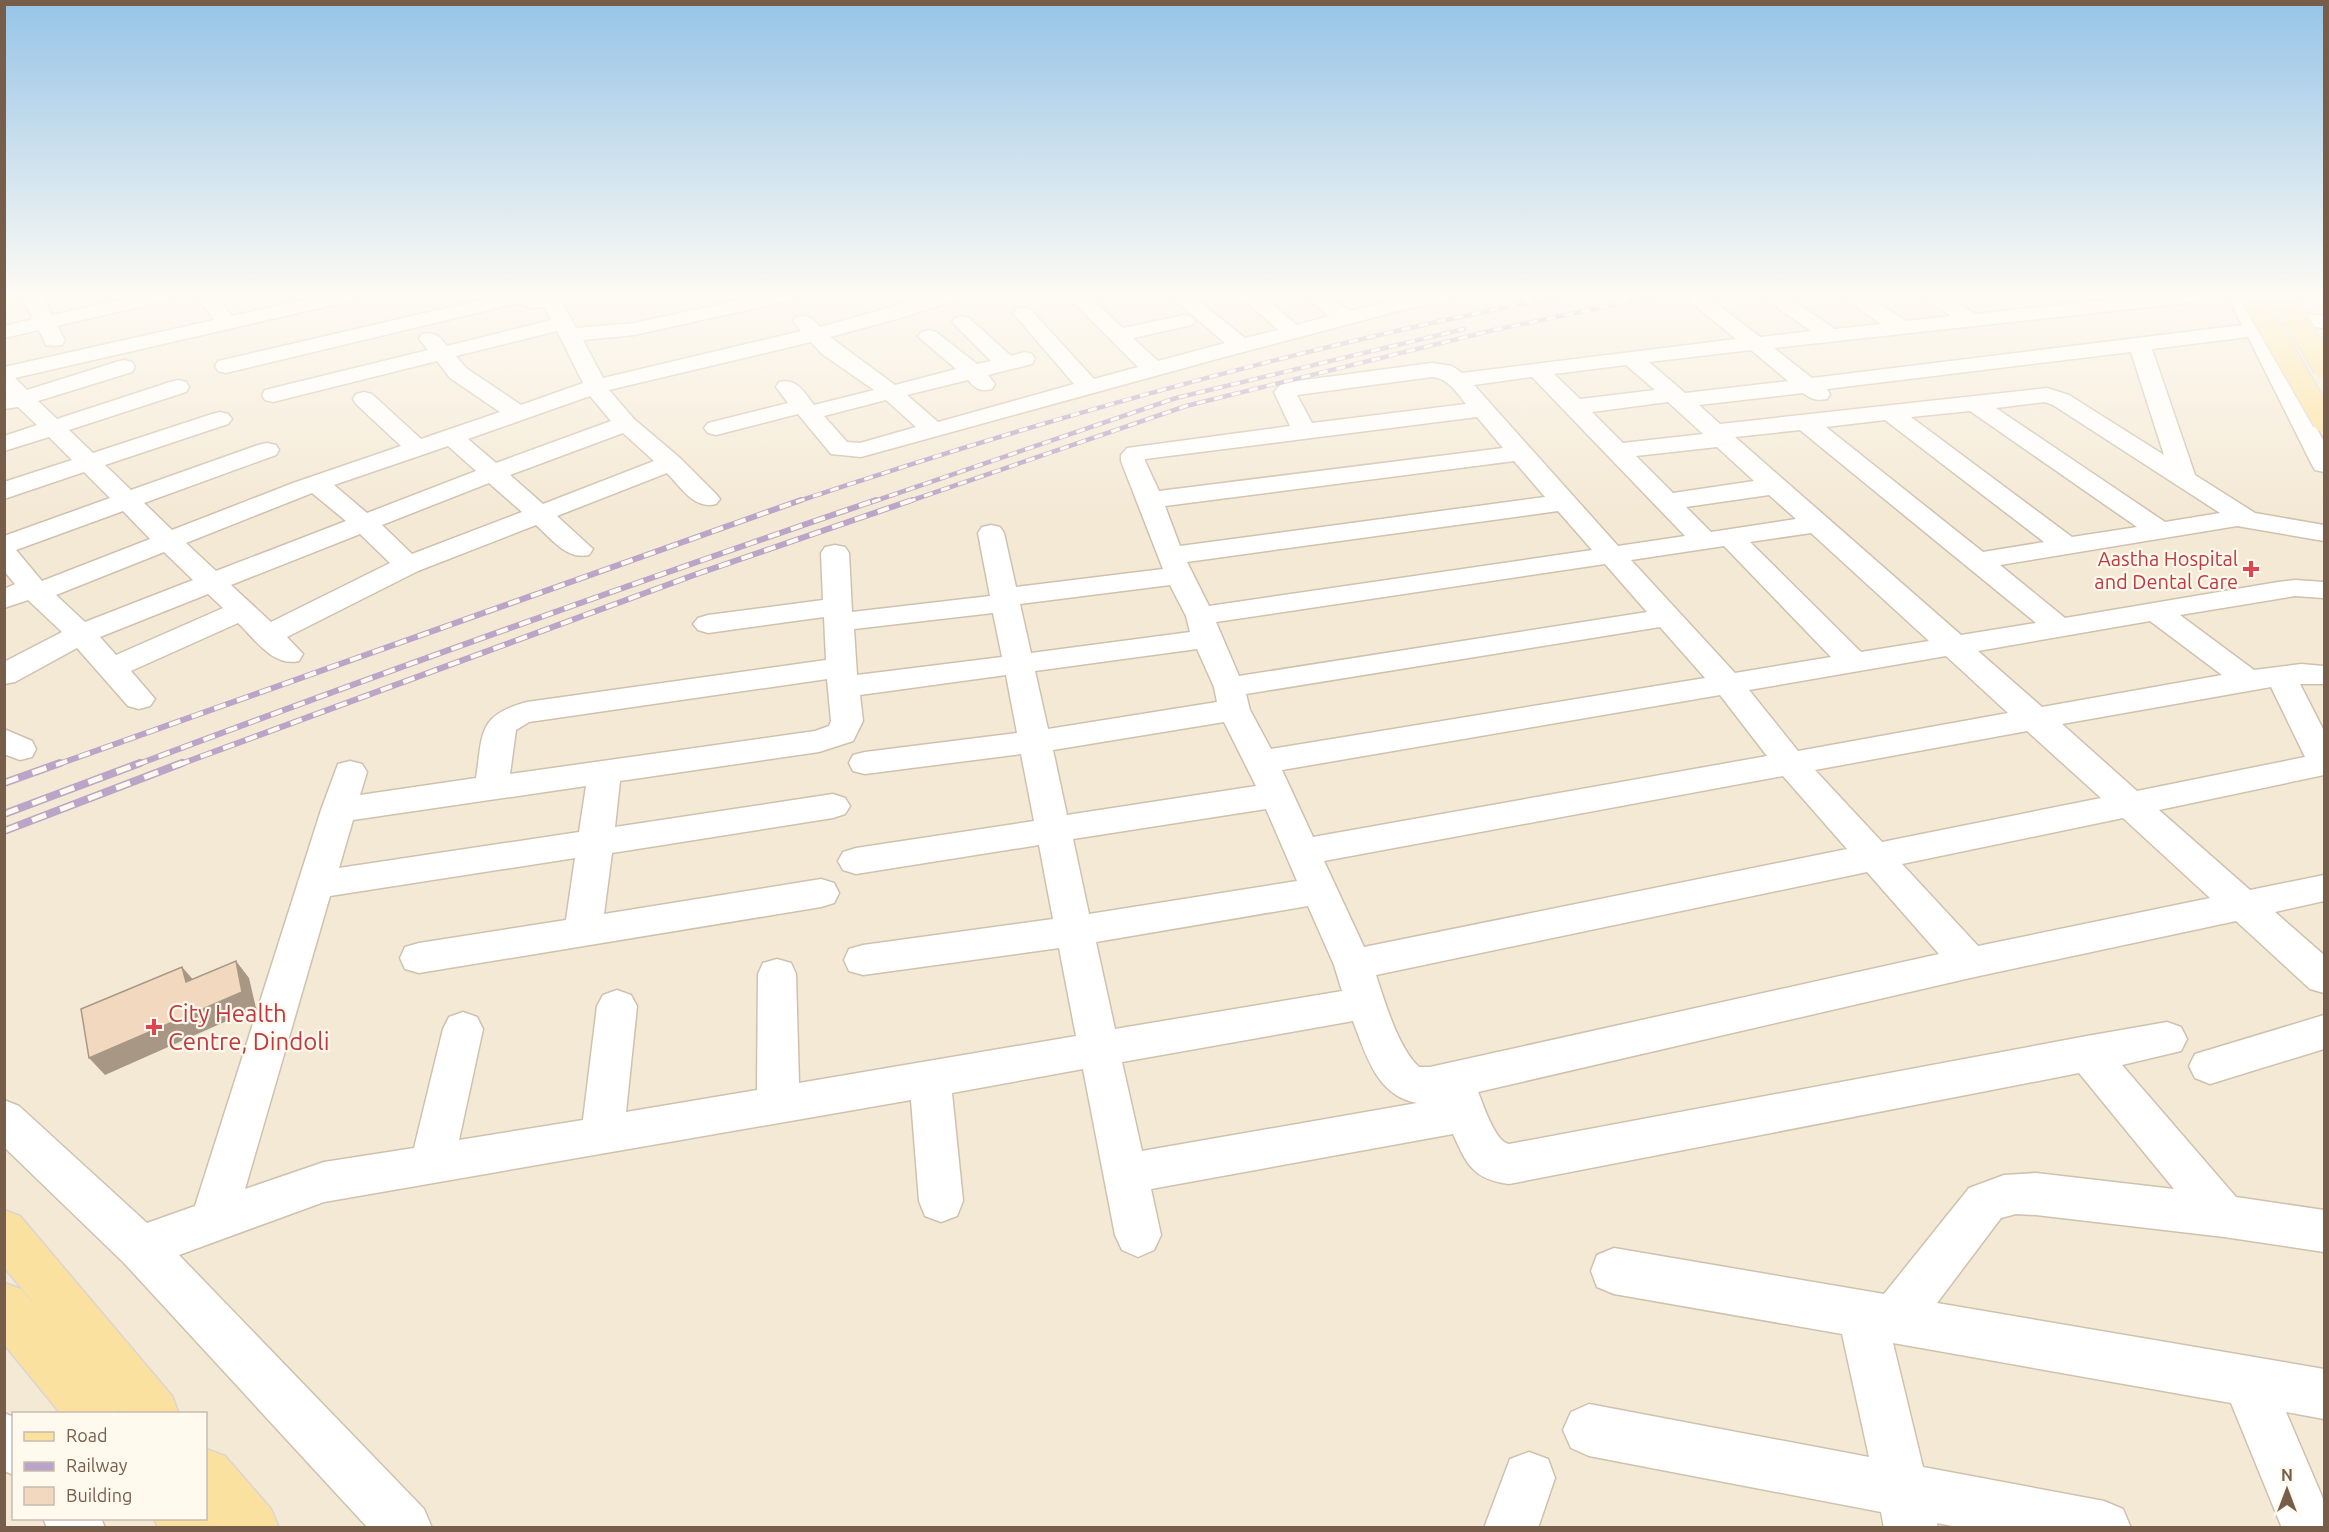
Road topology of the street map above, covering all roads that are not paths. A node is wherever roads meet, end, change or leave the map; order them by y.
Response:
1 (34, 367) edge
2 (122, 367) edge
3 (228, 367) edge
4 (384, 367) edge
5 (455, 367) edge
6 (587, 367) edge
7 (641, 367) edge
8 (860, 367) edge
9 (967, 367) edge
10 (990, 367) edge
11 (1072, 367) edge
12 (1159, 367) edge
13 (1558, 367) edge
14 (1642, 367) edge
15 (1785, 367) edge
16 (1954, 367) edge
17 (2147, 367) edge
18 (2277, 367) edge
19 (2289, 367) edge
20 (1153, 369) joint
21 (1538, 370) junction
22 (973, 372) junction
23 (4, 375) edge
24 (4, 380) edge
25 (1458, 380) junction
26 (597, 386) junction
27 (1808, 386) junction
28 (178, 387) dead end
29 (787, 387) dead end
30 (1089, 387) junction
31 (890, 392) junction
32 (273, 395) junction
33 (1675, 398) junction
34 (364, 399) dead end
35 (14, 401) edge
36 (1973, 402) junction
37 (294, 407) dead end
38 (1575, 407) junction
39 (1008, 409) junction
40 (1481, 409) junction
41 (806, 410) junction
42 (1889, 412) junction
43 (519, 414) junction
44 (1849, 417) junction
45 (220, 419) dead end
46 (2325, 421) edge
47 (1805, 422) junction
48 (626, 423) junction
49 (54, 428) junction
50 (716, 428) dead end
51 (933, 430) junction
52 (1304, 431) junction
53 (451, 436) junction
54 (1720, 436) junction
55 (4, 444) edge
56 (417, 448) junction
57 (267, 450) dead end
58 (1619, 451) junction
59 (1520, 453) junction
60 (2323, 460) edge
61 (90, 462) junction
62 (671, 463) junction
63 (492, 473) junction
64 (2184, 479) junction
65 (316, 483) junction
66 (1775, 486) junction
67 (4, 491) edge
68 (707, 499) dead end
69 (129, 500) junction
70 (1150, 500) junction
71 (1565, 502) junction
72 (1667, 502) junction
73 (539, 514) junction
74 (2245, 518) junction
75 (365, 524) junction
76 (1819, 524) junction
77 (2162, 532) junction
78 (991, 533) dead end
79 (2325, 533) edge
80 (1718, 540) junction
81 (168, 541) junction
82 (4, 545) edge
83 (2068, 547) junction
84 (579, 549) dead end
85 (4, 552) edge
86 (836, 553) dead end
87 (1612, 555) junction
88 (1977, 561) junction
89 (408, 565) junction
90 (1175, 566) junction
91 (215, 584) junction
92 (2325, 591) edge
93 (19, 593) edge
94 (1005, 600) junction
95 (243, 610) junction
96 (2156, 611) junction
97 (838, 614) junction
98 (1668, 617) junction
99 (708, 624) dead end
100 (2059, 627) junction
101 (1204, 628) junction
102 (81, 634) junction
103 (268, 635) junction
104 (1954, 645) junction
105 (288, 654) dead end
106 (1854, 663) junction
107 (1019, 664) junction
108 (111, 668) junction
109 (4, 675) edge
110 (2325, 675) edge
111 (2281, 676) junction
112 (842, 677) junction
113 (2248, 680) junction
114 (1730, 686) junction
115 (139, 699) dead end
116 (1232, 699) junction
117 (2036, 720) junction
118 (1033, 742) junction
119 (1262, 762) junction
120 (865, 763) dead end
121 (2325, 763) edge
122 (1790, 764) junction
123 (350, 772) dead end
124 (605, 772) junction
125 (491, 789) junction
126 (1276, 795) junction
127 (2130, 803) junction
128 (833, 806) dead end
129 (338, 810) junction
130 (1052, 830) junction
131 (595, 842) junction
132 (1302, 852) junction
133 (1872, 856) junction
134 (856, 861) dead end
135 (316, 885) junction
136 (2325, 888) edge
137 (1319, 891) junction
138 (822, 893) dead end
139 (2245, 906) junction
140 (1074, 931) junction
141 (583, 932) junction
142 (419, 958) dead end
143 (863, 960) dead end
144 (1970, 963) junction
145 (1353, 965) junction
146 (777, 974) dead end
147 (2325, 978) edge
148 (1365, 1003) junction
149 (617, 1006) dead end
150 (463, 1029) dead end
151 (2325, 1032) edge
152 (2167, 1039) dead end
153 (1100, 1050) junction
154 (2087, 1053) junction
155 (2210, 1066) dead end
156 (930, 1079) junction
157 (1459, 1096) junction
158 (778, 1106) junction
159 (4, 1119) edge
160 (602, 1136) junction
161 (432, 1165) junction
162 (1125, 1174) junction
163 (942, 1201) dead end
164 (2224, 1216) junction
165 (213, 1221) junction
166 (4, 1231) edge
167 (2325, 1231) edge
168 (1138, 1235) dead end
169 (140, 1247) junction
170 (1614, 1271) dead end
171 (4, 1306) edge
172 (1879, 1317) junction
173 (2247, 1381) junction
174 (2325, 1394) edge
175 (93, 1412) edge
176 (153, 1412) edge
177 (1589, 1430) dead end
178 (207, 1476) edge
179 (1529, 1478) dead end
180 (1907, 1509) edge
181 (252, 1527) edge
182 (405, 1527) edge
183 (1511, 1527) edge
184 (2104, 1527) edge
185 (2309, 1527) edge

1 - 23 street
2 - 35 street
3 - 32 street
4 - 32 street
5 - 43 street
6 - 26 street
7 - 26 street
8 - 31 street
9 - 22 street
10 - 22 street
11 - 30 street
12 - 20 street
13 - 21 street
14 - 33 street
15 - 27 street
16 - 27 street
17 - 64 street
18 - 60 street
19 - 46 main road, bridge
20 - 30 street
21 - 25 street
21 - 38 street
22 - 31 street
22 - 39 street
24 - 35 street
25 - 40 street
25 - 52 street
26 - 43 street
26 - 48 street
27 - 33 street
27 - 44 street
28 - 49 street
29 - 41 street
30 - 39 street
31 - 41 street
31 - 51 street
32 - 37 street
33 - 38 street
33 - 54 street
34 - 56 street
35 - 49 street
36 - 42 street
36 - 64 street
36 - 77 street
38 - 58 street
39 - 51 street
40 - 52 street
40 - 59 street
41 - 50 street
41 - 51 street
42 - 44 street
42 - 83 street
43 - 53 street
44 - 47 street
45 - 61 street
47 - 54 street
47 - 88 street
48 - 62 street
48 - 63 street
49 - 55 street
49 - 61 street
52 - 70 street
53 - 56 street
53 - 63 street
54 - 58 street
54 - 66 street
56 - 65 street
57 - 69 street
58 - 72 street
59 - 70 street
59 - 71 street
61 - 67 street
61 - 69 street
62 - 68 street
62 - 73 street
63 - 73 street
63 - 75 street
64 - 74 street
65 - 75 street
65 - 81 street
66 - 72 street
66 - 76 street
69 - 81 street
69 - 82 street
70 - 90 street
71 - 87 street
71 - 90 street
72 - 80 street
73 - 84 street
73 - 89 street
74 - 77 street
74 - 79 street
75 - 89 street
75 - 91 street
76 - 80 street
76 - 104 street
77 - 83 street
78 - 94 street
80 - 87 street
80 - 106 street
81 - 91 street
81 - 93 street
83 - 88 street
85 - 93 street
86 - 97 street
87 - 98 street
87 - 101 street
88 - 100 street
89 - 103 street
90 - 94 street
90 - 101 street
91 - 95 street
91 - 102 street
92 - 96 street
93 - 102 street
94 - 97 street
94 - 107 street
95 - 103 street
95 - 108 street
96 - 100 street
96 - 113 street
97 - 99 street
97 - 112 street
98 - 114 street
98 - 116 street
100 - 104 street
101 - 107 street
101 - 116 street
102 - 108 street
102 - 109 street
103 - 105 street
104 - 106 street
104 - 117 street
106 - 114 street
107 - 112 street
107 - 118 street
108 - 115 street
110 - 111 street
111 - 113 street
111 - 121 street
112 - 124 street
112 - 125 street
113 - 117 street
114 - 119 street
114 - 122 street
116 - 118 street
116 - 119 street
117 - 122 street
117 - 127 street
118 - 120 street
118 - 130 street
119 - 126 street
121 - 127 street
122 - 132 street
122 - 133 street
123 - 129 street
124 - 125 street
124 - 131 street
125 - 129 street
126 - 130 street
126 - 132 street
127 - 133 street
127 - 139 street
128 - 131 street
129 - 135 street
130 - 134 street
130 - 140 street
131 - 135 street
131 - 141 street
132 - 137 street
133 - 144 street
133 - 145 street
135 - 165 street
136 - 139 street
137 - 140 street
137 - 145 street
138 - 141 street
139 - 144 street
139 - 147 street
140 - 143 street
140 - 153 street
141 - 142 street
144 - 157 street
145 - 148 street
146 - 158 street
148 - 153 street
148 - 157 street
149 - 160 street
150 - 161 street
151 - 155 street
152 - 154 street
153 - 156 street
153 - 162 street
154 - 157 street
154 - 164 street
156 - 158 street
156 - 163 street
157 - 162 street
158 - 160 street
159 - 169 street
160 - 161 street
161 - 165 street
162 - 168 street
164 - 167 street
164 - 172 street
165 - 169 street
166 - 176 main road
169 - 182 street
170 - 172 street
171 - 175 main road
172 - 173 street
172 - 180 street
173 - 174 street
173 - 185 street
177 - 180 street
178 - 181 main road
179 - 183 street
180 - 184 street

